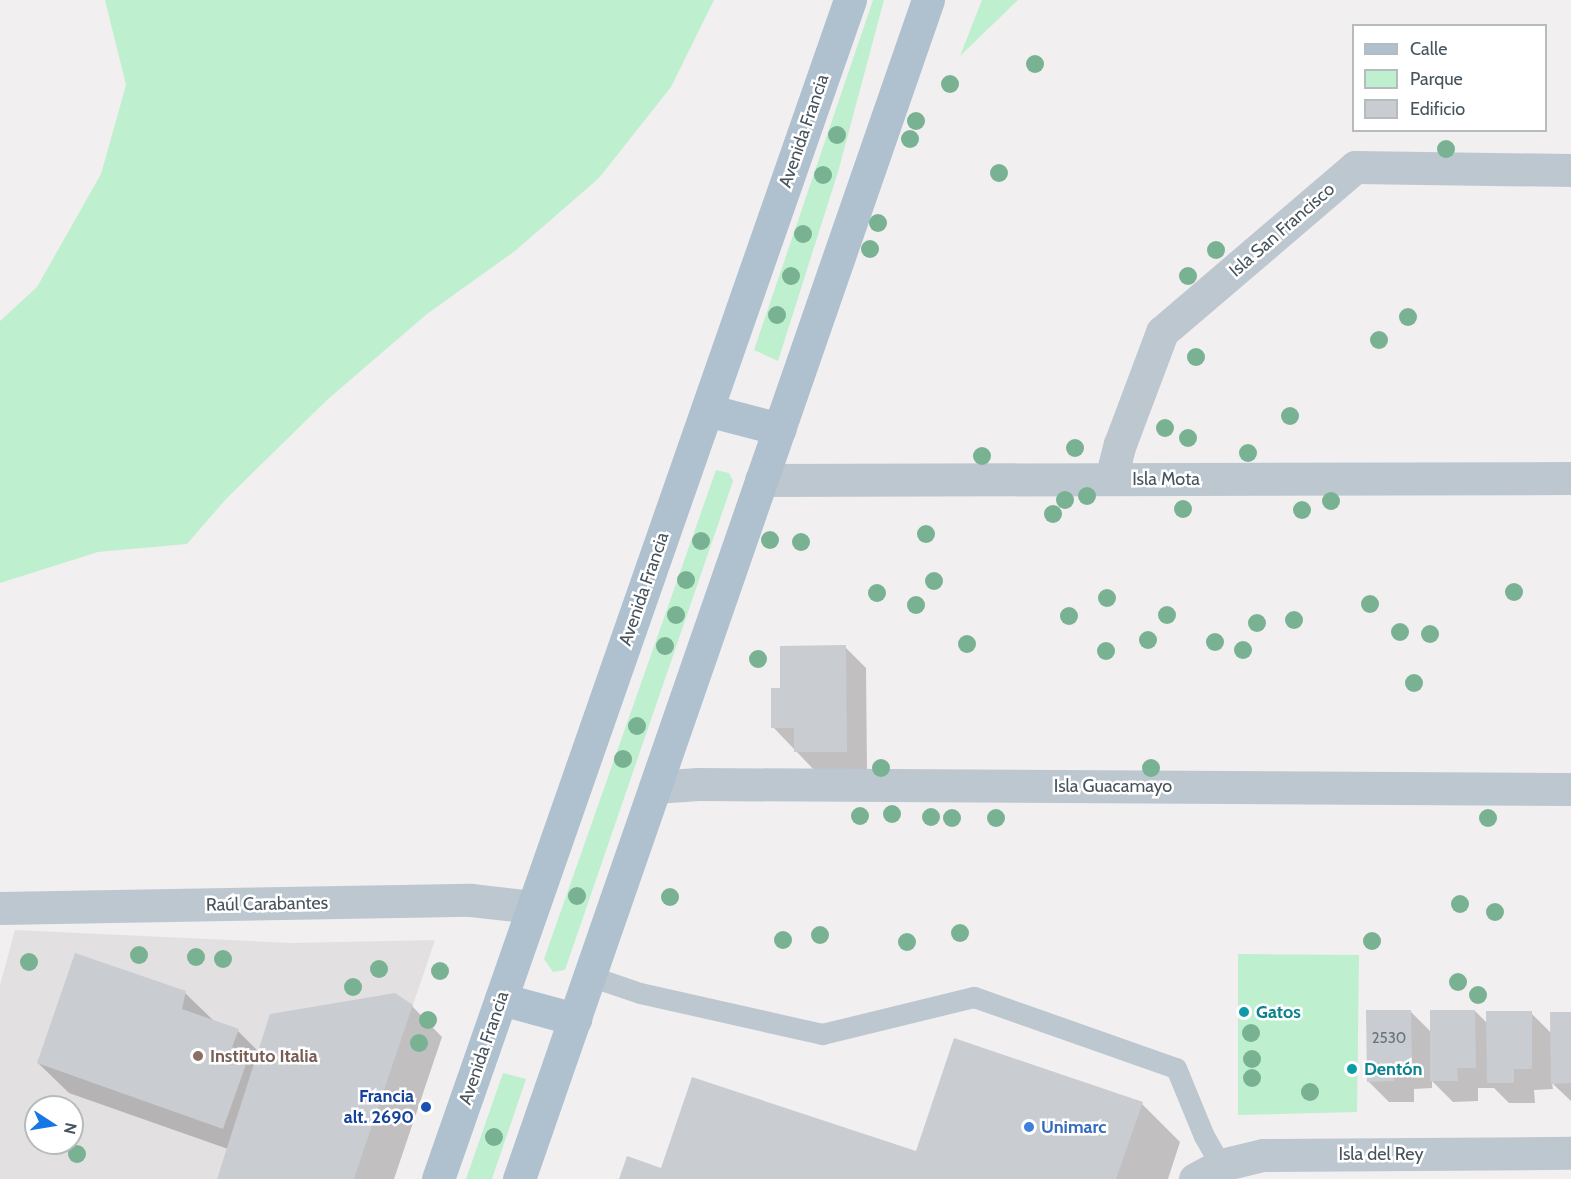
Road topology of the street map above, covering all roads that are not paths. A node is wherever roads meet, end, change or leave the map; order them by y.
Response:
1 (850, 0) edge
2 (928, 0) edge
3 (1571, 170) edge
4 (706, 410) junction
5 (780, 429) junction
6 (1571, 478) edge
7 (1112, 479) junction
8 (761, 480) junction
9 (655, 787) junction
10 (1571, 789) edge
11 (533, 907) junction
12 (0, 908) edge
13 (590, 976) junction
14 (501, 999) junction
15 (575, 1018) junction
16 (1571, 1153) edge
17 (1208, 1172) edge
18 (438, 1179) edge
19 (519, 1179) edge

1 - 4 main road, Avenida Francia
2 - 5 main road
3 - 7 street, Isla San Francisco
4 - 5 main road
4 - 11 main road, Avenida Francia
5 - 8 main road
6 - 7 street, Isla Mota
7 - 8 street, Isla Mota
8 - 9 main road
9 - 10 street, Isla Guacamayo
9 - 13 main road
11 - 12 street, Raúl Carabantes
11 - 14 main road, Avenida Francia
13 - 15 main road
13 - 17 lane
14 - 15 main road
14 - 18 main road, Avenida Francia
15 - 19 main road
16 - 17 street, Isla del Rey

